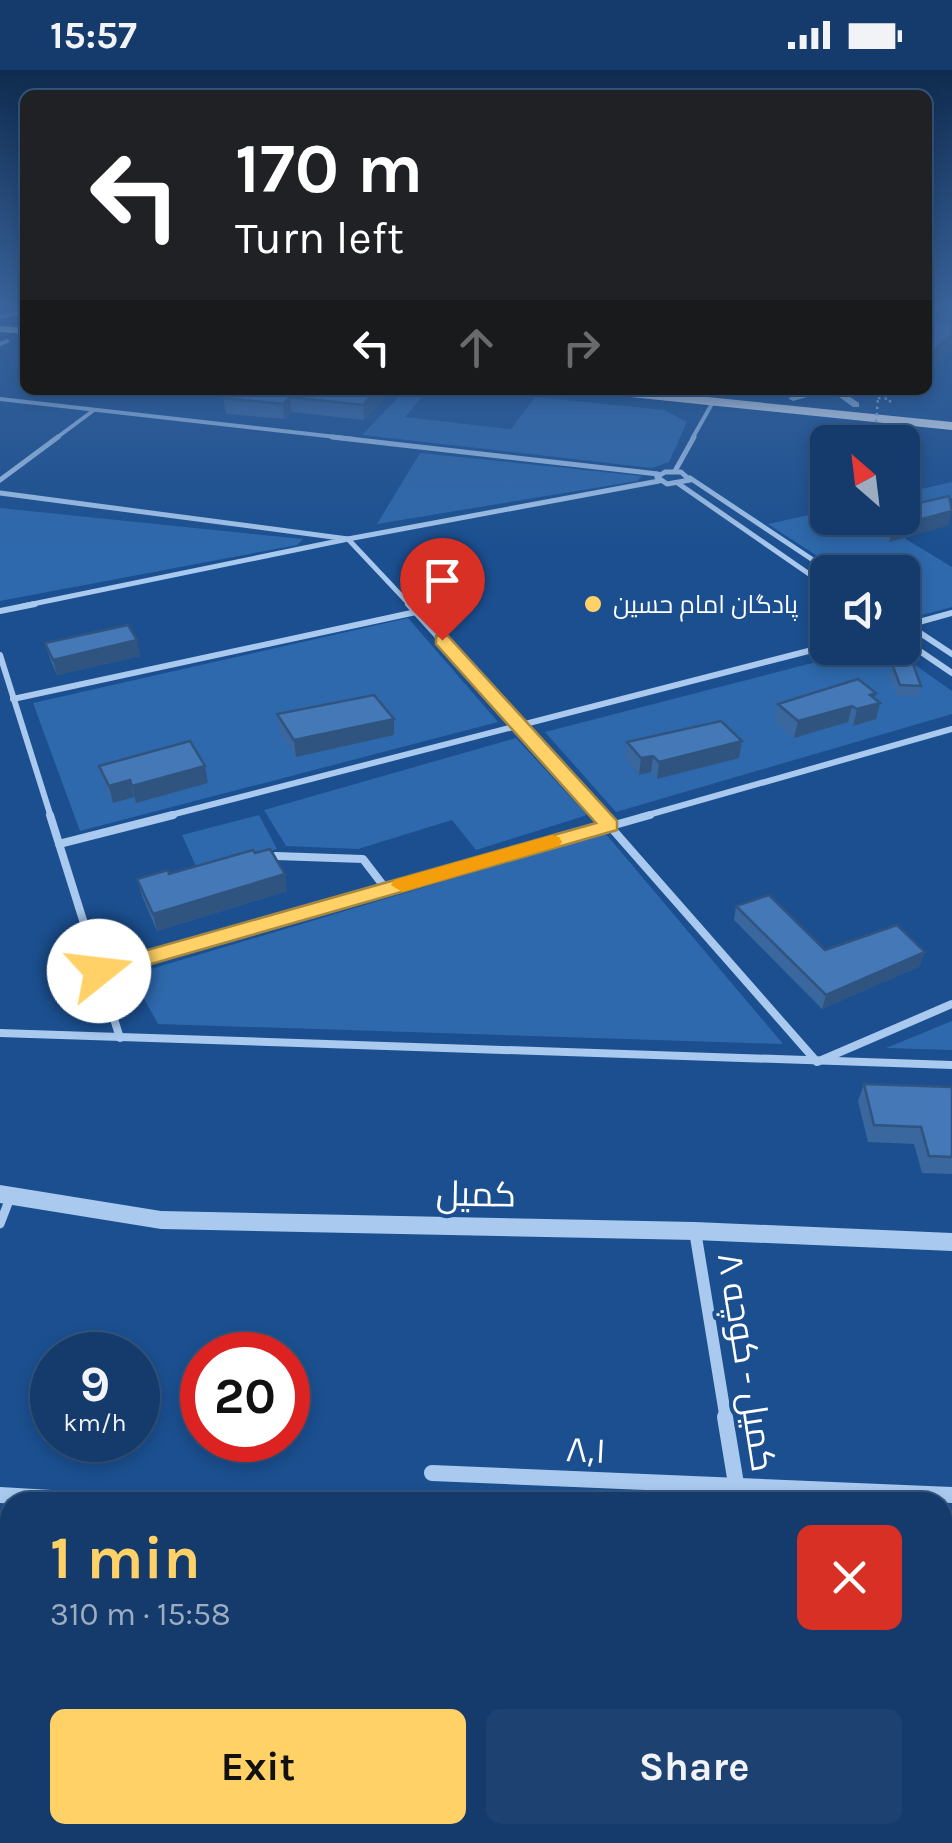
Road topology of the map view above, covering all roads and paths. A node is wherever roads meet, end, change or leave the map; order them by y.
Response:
1 (806, 395) edge
2 (842, 395) edge
3 (711, 396) edge
4 (793, 398) junction
5 (0, 399) edge
6 (890, 400) dead end
7 (856, 405) junction
8 (94, 410) junction
9 (952, 414) edge
10 (876, 422) dead end
11 (952, 426) edge
12 (676, 471) junction
13 (658, 478) junction
14 (690, 478) junction
15 (0, 480) edge
16 (679, 484) junction
17 (0, 493) edge
18 (348, 539) junction
19 (810, 558) edge
20 (810, 575) edge
21 (0, 611) edge
22 (416, 612) junction
23 (952, 614) edge
24 (920, 621) edge
25 (920, 634) edge
26 (810, 651) edge
27 (920, 651) edge
28 (952, 654) edge
29 (0, 655) edge
30 (952, 673) edge
31 (14, 699) junction
32 (522, 725) junction
33 (952, 730) edge
34 (610, 826) junction
35 (59, 844) junction
36 (276, 856) edge
37 (386, 889) junction
38 (99, 971) junction
39 (952, 1004) edge
40 (0, 1033) edge
41 (120, 1038) junction
42 (817, 1062) junction
43 (952, 1066) edge
44 (5, 1196) edge
45 (0, 1224) edge
46 (696, 1231) junction
47 (952, 1242) edge
48 (432, 1473) dead end
49 (696, 1492) edge
50 (738, 1492) edge

1 - 4 street
2 - 7 street
3 - 4 main road
3 - 11 main road
3 - 12 lane
4 - 7 main road
5 - 8 lane
6 - 10 path, bridge
7 - 9 main road
8 - 13 lane
8 - 15 lane
12 - 13 lane
12 - 14 lane
13 - 16 lane
13 - 18 lane
14 - 16 lane
14 - 19 lane
16 - 20 lane
17 - 18 lane
18 - 21 lane
18 - 22 lane
22 - 31 lane
22 - 32 lane
23 - 24 lane
25 - 28 lane
26 - 32 lane
27 - 30 lane
29 - 31 lane
31 - 35 lane
32 - 34 lane
32 - 35 lane
33 - 34 lane
34 - 37 lane
34 - 42 lane
35 - 38 lane
36 - 37 lane
37 - 38 lane
38 - 41 lane
39 - 42 lane
40 - 41 lane
41 - 42 lane
42 - 43 lane
44 - 45 lane
44 - 46 street, کمیل
46 - 47 street, کمیل
46 - 50 street, کمیل - کوچه ۸
48 - 49 street, ۸٫۱

